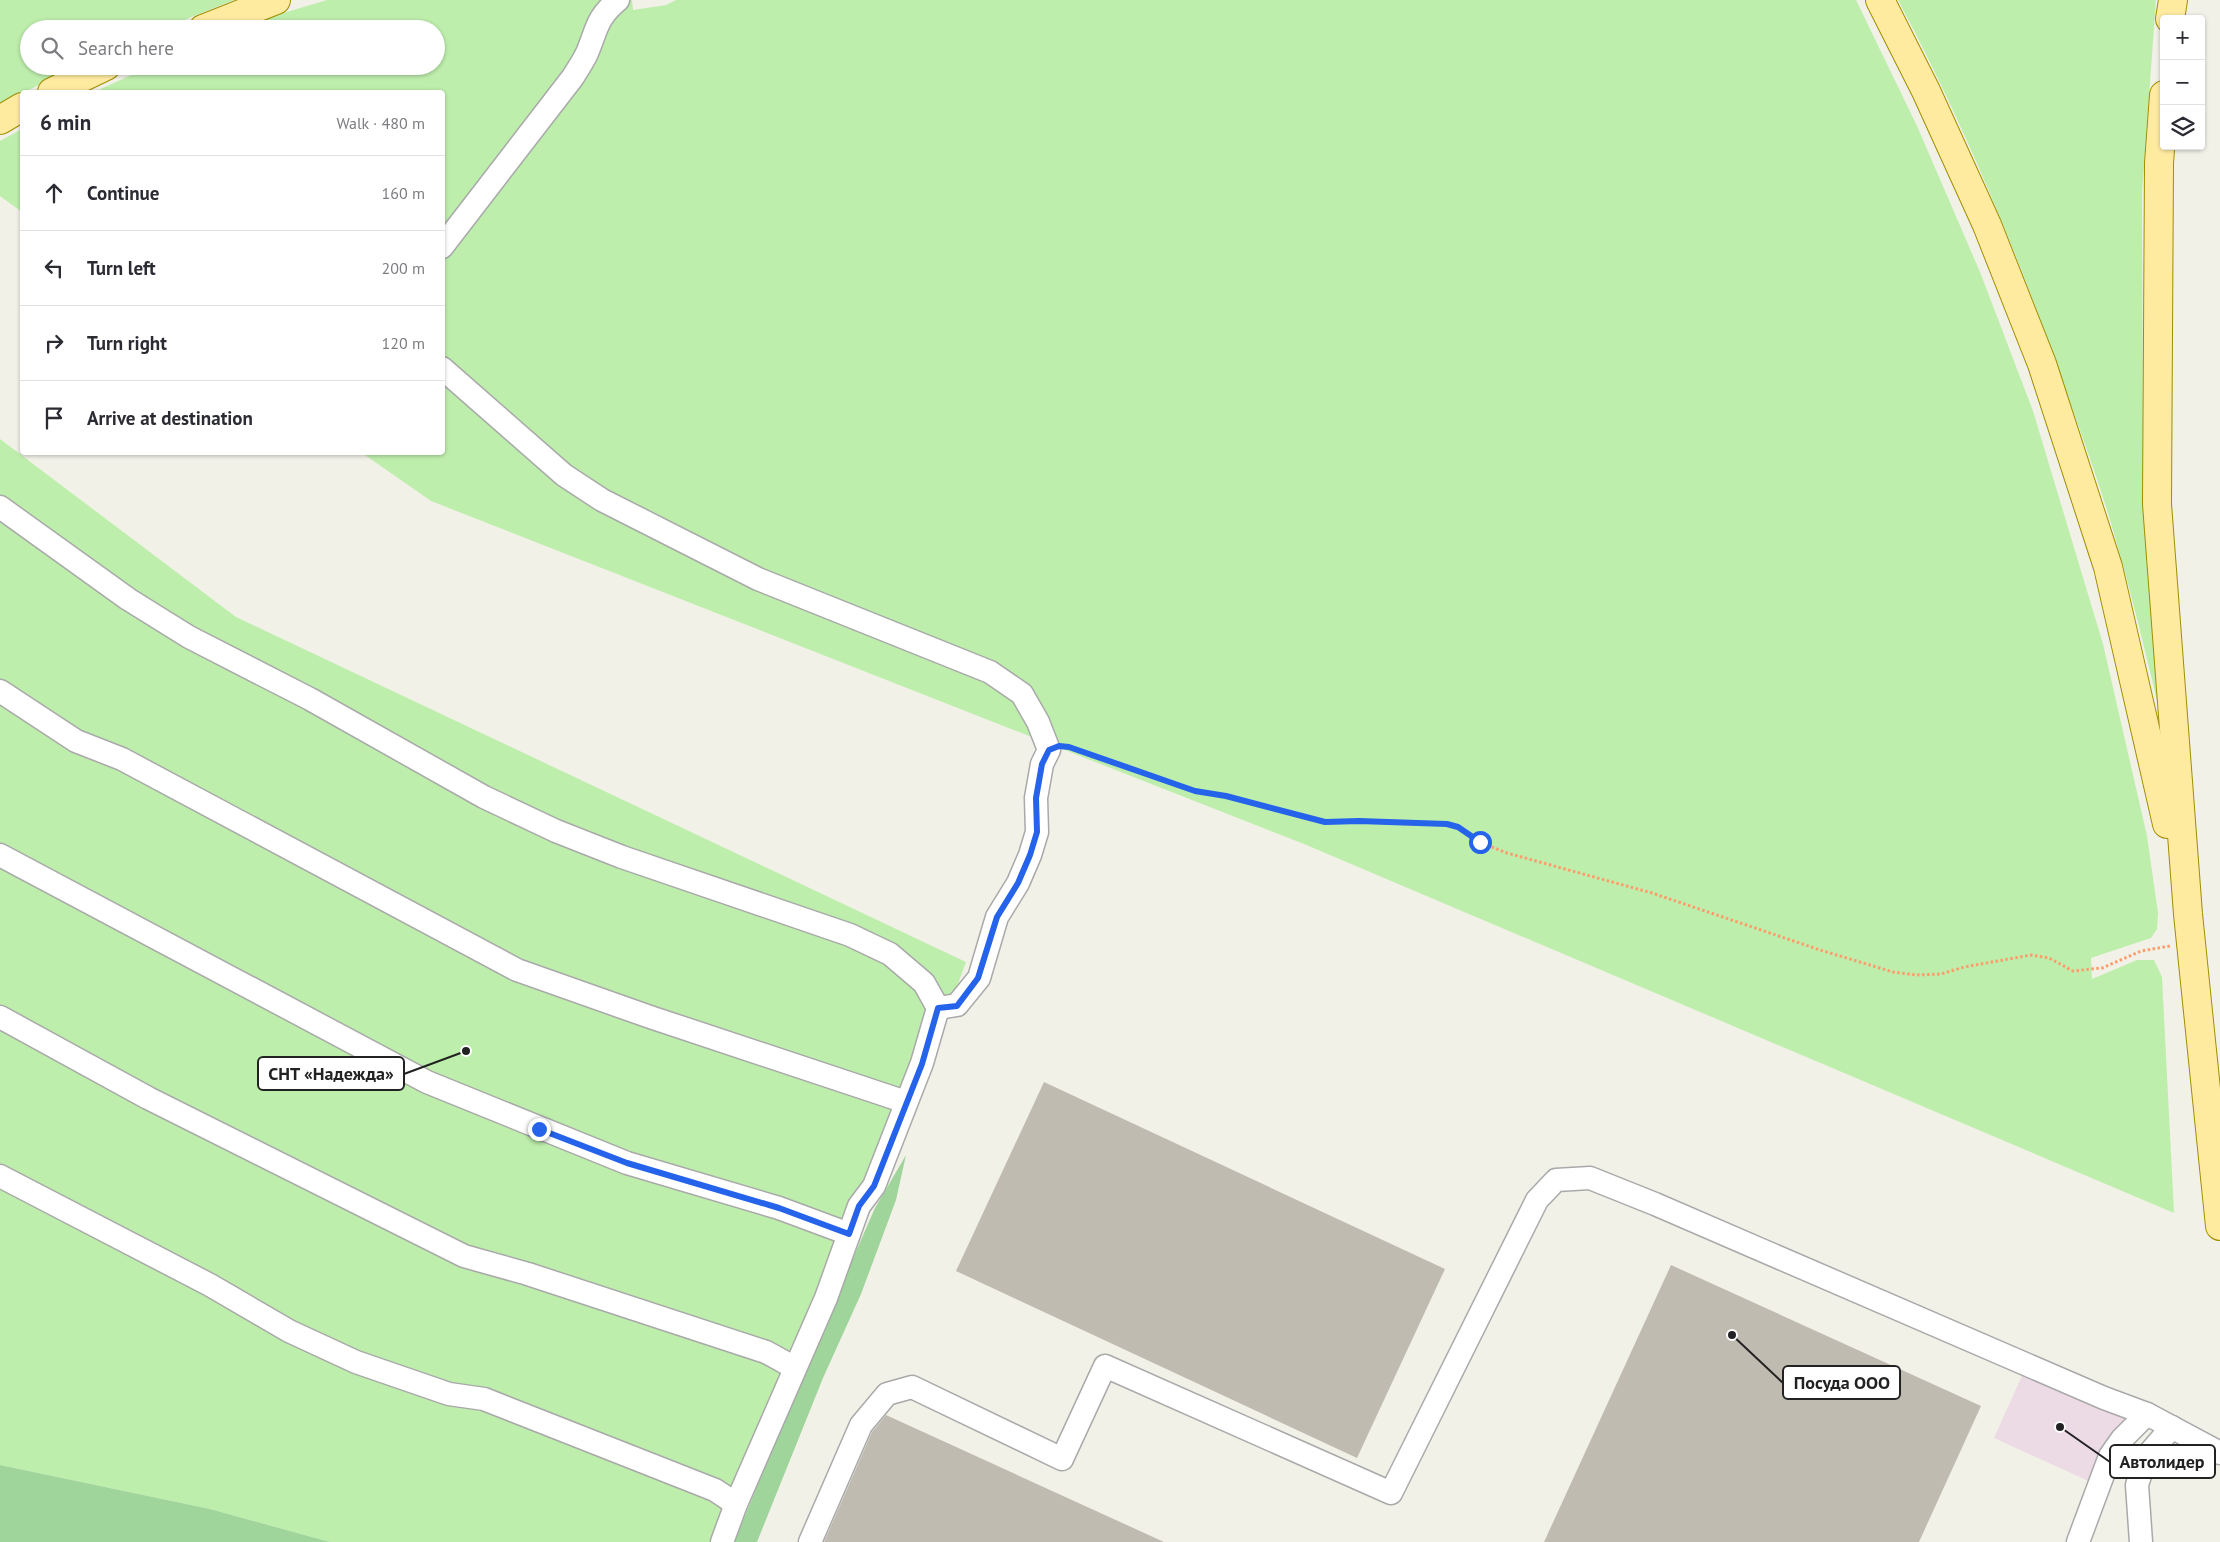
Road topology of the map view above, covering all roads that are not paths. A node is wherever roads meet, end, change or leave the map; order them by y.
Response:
1 (276, 0) edge
2 (618, 0) edge
3 (1880, 0) edge
4 (2173, 0) edge
5 (2171, 15) edge
6 (226, 20) edge
7 (87, 75) edge
8 (56, 90) edge
9 (2163, 105) edge
10 (20, 108) edge
11 (0, 120) edge
12 (445, 243) edge
13 (445, 371) edge
14 (0, 507) edge
15 (0, 691) edge
16 (0, 855) edge
17 (2188, 914) junction
18 (938, 1008) junction
19 (0, 1017) edge
20 (906, 1102) junction
21 (0, 1176) edge
22 (2220, 1226) edge
23 (849, 1234) junction
24 (795, 1368) junction
25 (2147, 1414) junction
26 (2172, 1427) junction
27 (2220, 1453) edge
28 (736, 1504) junction
29 (722, 1542) edge
30 (810, 1542) edge
31 (2078, 1542) edge
32 (2141, 1542) edge

1 - 6 main road
2 - 12 lane
3 - 17 main road
4 - 5 main road
7 - 8 main road
9 - 17 main road
10 - 11 main road
13 - 18 lane
14 - 18 lane
15 - 20 lane
16 - 23 lane
17 - 22 main road
18 - 20 lane
19 - 24 lane
20 - 23 lane
21 - 28 lane
23 - 24 lane
24 - 28 lane
25 - 26 lane
25 - 30 lane
25 - 31 lane
26 - 27 lane
26 - 32 lane
28 - 29 lane

